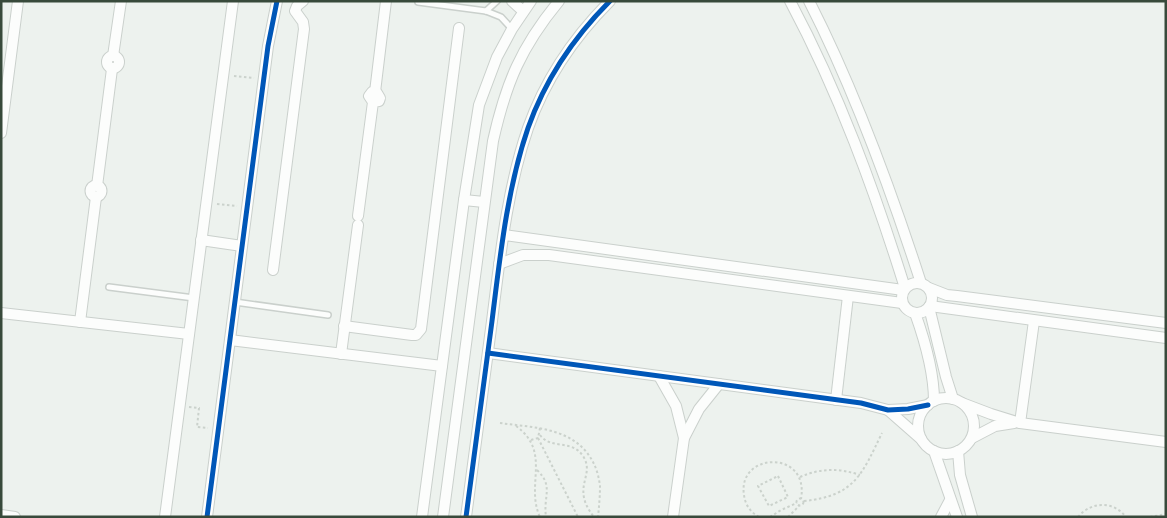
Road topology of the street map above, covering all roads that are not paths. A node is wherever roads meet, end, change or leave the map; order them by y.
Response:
1 (18, 1) edge
2 (121, 1) edge
3 (233, 1) edge
4 (277, 1) edge
5 (303, 1) edge
6 (385, 1) edge
7 (497, 1) edge
8 (512, 1) edge
9 (531, 1) edge
10 (559, 1) edge
11 (610, 1) edge
12 (790, 1) edge
13 (809, 1) edge
14 (418, 2) edge
15 (486, 11) junction
16 (523, 11) junction
17 (459, 28) dead end
18 (512, 29) junction
19 (1, 133) edge
20 (464, 200) junction
21 (484, 202) junction
22 (504, 235) junction
23 (201, 240) junction
24 (242, 246) junction
25 (499, 264) junction
26 (273, 270) dead end
27 (925, 286) junction
28 (109, 287) dead end
29 (904, 289) junction
30 (848, 296) junction
31 (194, 298) junction
32 (235, 302) junction
33 (902, 303) junction
34 (930, 306) junction
35 (1, 313) edge
36 (915, 313) junction
37 (328, 315) dead end
38 (1034, 321) junction
39 (80, 322) junction
40 (1166, 323) edge
41 (344, 326) junction
42 (189, 334) junction
43 (1166, 338) edge
44 (230, 340) junction
45 (341, 354) junction
46 (488, 354) junction
47 (442, 366) junction
48 (659, 376) junction
49 (719, 384) junction
50 (836, 400) junction
51 (958, 401) junction
52 (931, 403) junction
53 (888, 410) junction
54 (1020, 423) junction
55 (684, 438) junction
56 (972, 438) junction
57 (1166, 442) edge
58 (926, 444) junction
59 (934, 451) junction
60 (958, 451) junction
61 (950, 500) junction
62 (1, 515) edge
63 (15, 517) edge
64 (165, 517) edge
65 (207, 517) edge
66 (422, 517) edge
67 (443, 517) edge
68 (466, 517) edge
69 (673, 517) edge
70 (941, 517) edge
71 (956, 517) edge
72 (972, 517) edge

1 - 19 street
2 - 39 street
3 - 23 street
4 - 24 street
5 - 26 street
6 - 41 street
7 - 15 lane
8 - 16 street
9 - 16 street
10 - 21 street
11 - 22 street
12 - 29 street
13 - 27 street
14 - 15 lane
15 - 18 lane
16 - 18 street
17 - 41 street
18 - 20 street
20 - 21 street
20 - 47 street
21 - 67 street
22 - 25 street
22 - 29 street
23 - 24 street
23 - 31 street
24 - 32 street
25 - 30 street
25 - 46 street
27 - 29 street
27 - 34 street
27 - 40 street
28 - 31 lane
29 - 33 street
30 - 33 street
30 - 50 street
31 - 42 street
32 - 37 lane
32 - 44 street
33 - 36 street
34 - 36 street
34 - 38 street
34 - 51 street
35 - 39 street
36 - 52 street
38 - 43 street
38 - 54 street
39 - 42 street
41 - 45 street
42 - 64 street
44 - 45 street
44 - 65 street
45 - 47 street
46 - 48 street
46 - 68 street
47 - 66 street
48 - 49 street
48 - 55 street
49 - 50 street
49 - 55 street
50 - 53 street
51 - 52 street
51 - 54 street
51 - 56 street
52 - 53 street
52 - 58 street
53 - 58 street
54 - 56 street
54 - 57 street
55 - 69 street
56 - 60 street
58 - 59 street
59 - 60 street
59 - 61 street
60 - 72 street
61 - 70 street
61 - 71 street
62 - 63 street

